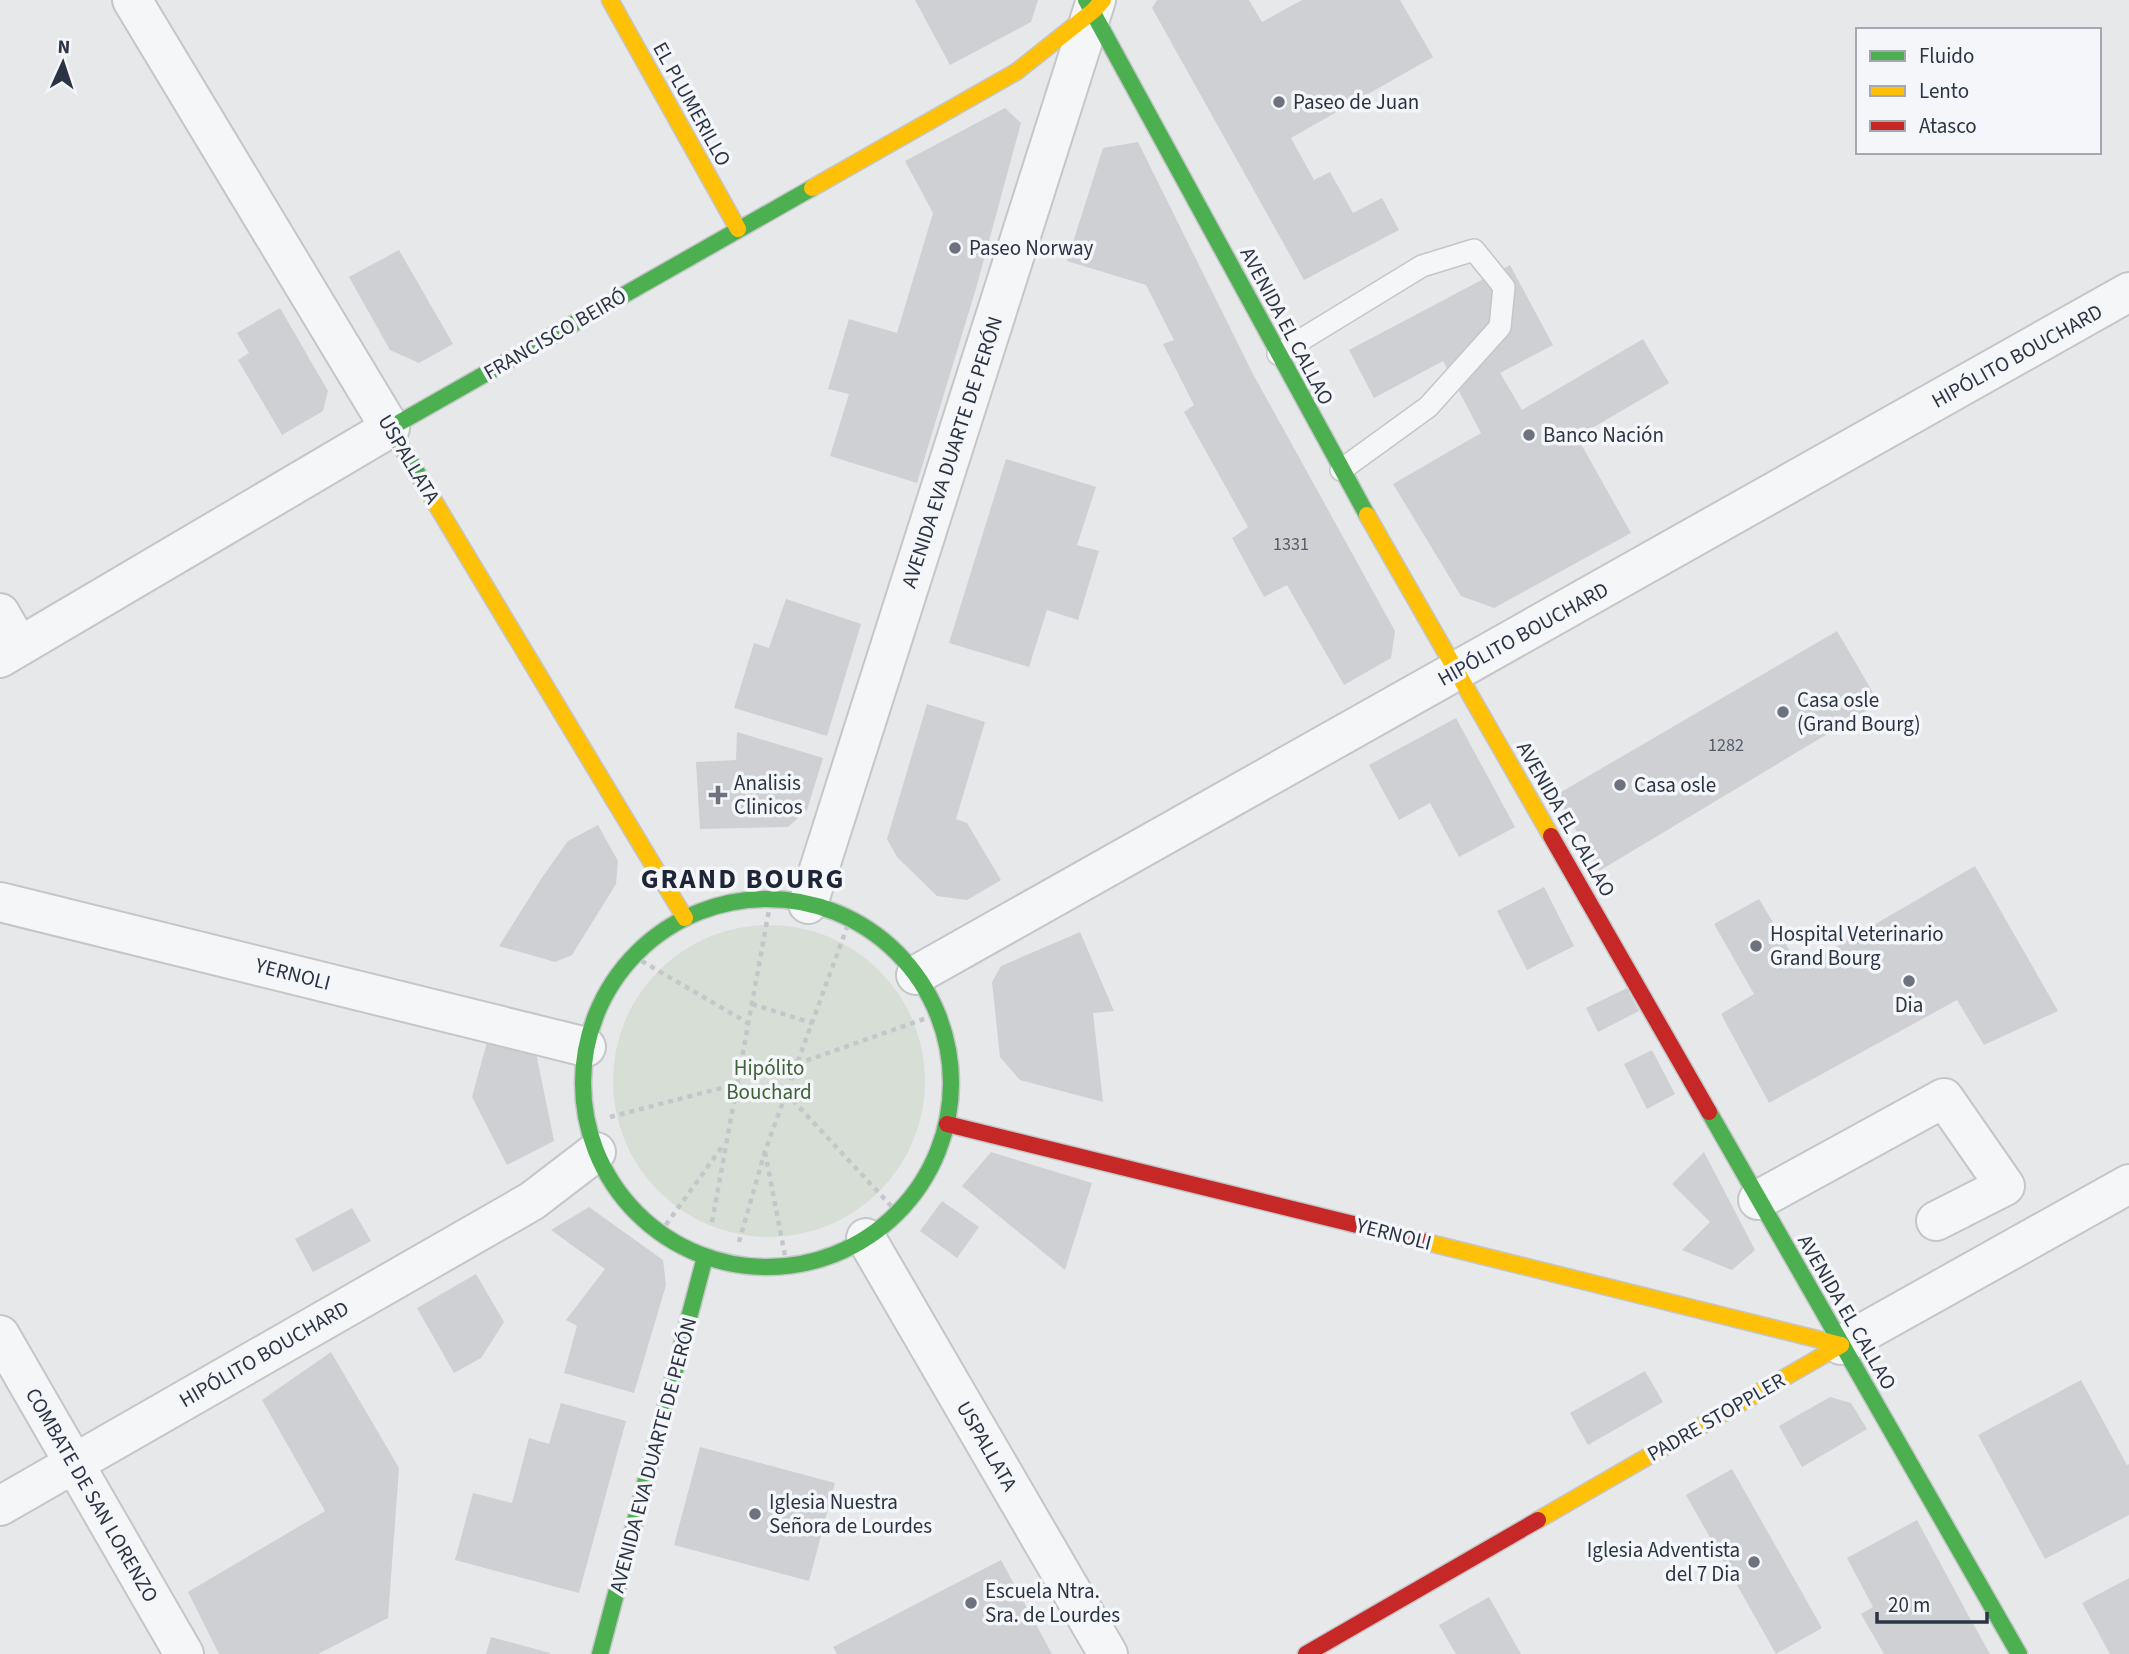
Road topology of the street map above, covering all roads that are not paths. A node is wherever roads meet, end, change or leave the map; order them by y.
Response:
1 (132, 0) edge
2 (610, 0) edge
3 (1094, 3) edge
4 (738, 229) junction
5 (2129, 292) edge
6 (1278, 354) junction
7 (390, 428) junction
8 (1341, 470) junction
9 (0, 613) edge
10 (10, 652) edge
11 (1457, 671) junction
12 (0, 902) edge
13 (808, 904) junction
14 (685, 918) junction
15 (916, 975) junction
16 (586, 1046) junction
17 (947, 1124) junction
18 (591, 1138) junction
19 (2129, 1184) edge
20 (1758, 1200) junction
21 (1936, 1221) dead end
22 (866, 1238) junction
23 (705, 1257) junction
24 (0, 1335) edge
25 (1841, 1345) junction
26 (74, 1462) junction
27 (0, 1506) edge
28 (184, 1654) edge
29 (600, 1654) edge
30 (1108, 1654) edge
31 (1306, 1654) edge
32 (2019, 1654) edge

1 - 7 street, USPALLATA
2 - 4 street, EL PLUMERILLO
3 - 4 street, FRANCISCO BEIRÓ
3 - 6 street, AVENIDA EL CALLAO
3 - 13 street, AVENIDA EVA DUARTE DE PERÓN
4 - 7 street, FRANCISCO BEIRÓ
5 - 11 street, HIPÓLITO BOUCHARD
6 - 8 street, AVENIDA EL CALLAO
6 - 8 lane
7 - 10 street, FRANCISCO BEIRÓ
7 - 14 street, USPALLATA
8 - 11 street, AVENIDA EL CALLAO
9 - 10 street
11 - 15 street, HIPÓLITO BOUCHARD
11 - 20 street, AVENIDA EL CALLAO
12 - 16 street, YERNOLI
13 - 14 street
13 - 15 street
14 - 16 street
15 - 17 street
16 - 18 street
17 - 22 street
17 - 25 street, YERNOLI
18 - 23 street
18 - 26 street, HIPÓLITO BOUCHARD
19 - 25 street, PADRE STOPPLER
20 - 21 street
20 - 25 street, AVENIDA EL CALLAO
22 - 23 street
22 - 30 street, USPALLATA
23 - 29 street, AVENIDA EVA DUARTE DE PERÓN
24 - 26 street, COMBATE DE SAN LORENZO
25 - 31 street, PADRE STOPPLER
25 - 32 street, AVENIDA EL CALLAO
26 - 27 street, HIPÓLITO BOUCHARD
26 - 28 street, COMBATE DE SAN LORENZO

